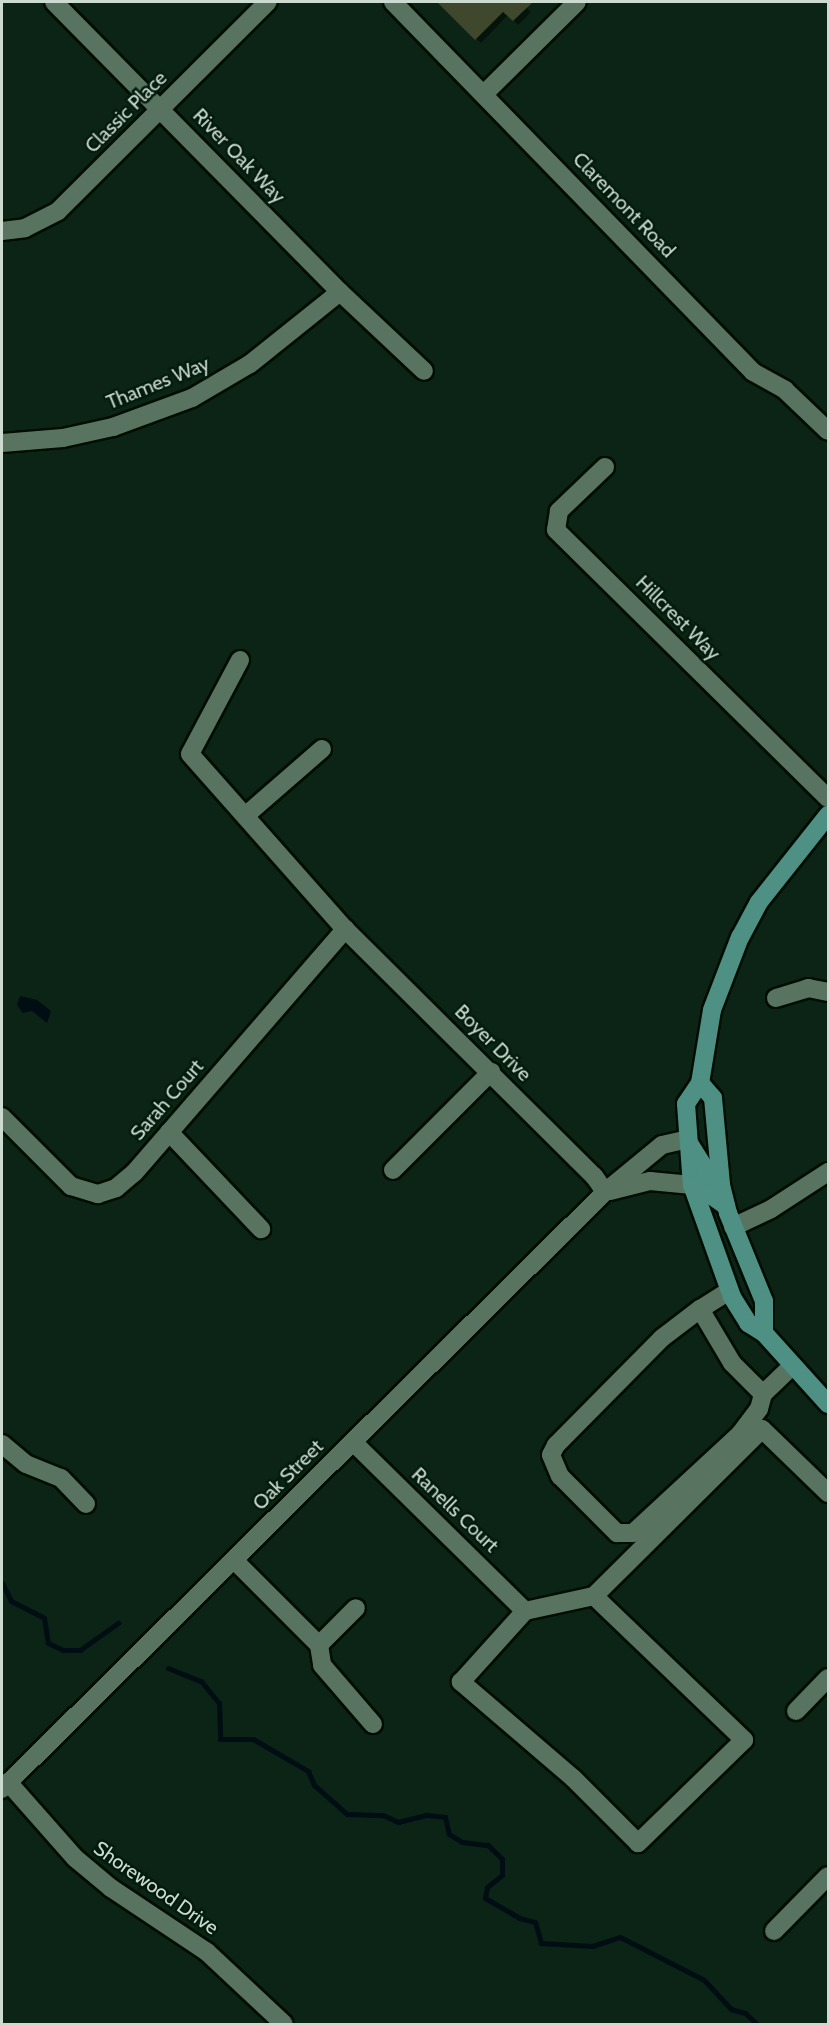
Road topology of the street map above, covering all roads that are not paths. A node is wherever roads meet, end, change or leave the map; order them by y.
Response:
1 (54, 2) edge
2 (268, 2) edge
3 (393, 2) edge
4 (577, 2) edge
5 (485, 93) junction
6 (161, 108) junction
7 (2, 231) edge
8 (340, 292) junction
9 (424, 371) dead end
10 (828, 431) edge
11 (2, 444) edge
12 (605, 467) dead end
13 (240, 660) dead end
14 (322, 749) dead end
15 (828, 798) edge
16 (828, 815) edge
17 (245, 816) junction
18 (345, 928) junction
19 (828, 992) edge
20 (776, 998) dead end
21 (491, 1072) junction
22 (700, 1083) junction
23 (2, 1118) edge
24 (170, 1132) junction
25 (687, 1139) junction
26 (393, 1170) dead end
27 (828, 1172) edge
28 (692, 1185) junction
29 (606, 1192) junction
30 (726, 1206) junction
31 (733, 1227) junction
32 (261, 1228) dead end
33 (729, 1291) junction
34 (700, 1309) junction
35 (764, 1333) junction
36 (791, 1367) junction
37 (763, 1394) junction
38 (828, 1404) edge
39 (353, 1442) junction
40 (2, 1444) edge
41 (828, 1493) edge
42 (86, 1504) dead end
43 (234, 1560) junction
44 (594, 1596) junction
45 (356, 1608) dead end
46 (525, 1611) junction
47 (319, 1645) junction
48 (828, 1678) edge
49 (796, 1711) dead end
50 (373, 1724) dead end
51 (5, 1786) edge
52 (828, 1876) edge
53 (774, 1931) dead end
54 (284, 2025) edge

1 - 6 street, River Oak Way
2 - 6 street, Classic Place
3 - 5 street, Claremont Road
4 - 5 street
5 - 10 street, Claremont Road
6 - 7 street, Classic Place
6 - 8 street, River Oak Way
8 - 9 street, River Oak Way
8 - 11 street, Thames Way
12 - 15 street, Hillcrest Way
13 - 17 street, Boyer Drive
14 - 17 street
16 - 22 main road
17 - 18 street, Boyer Drive
18 - 21 street, Boyer Drive
18 - 24 street, Sarah Court
19 - 20 street
21 - 26 street
21 - 29 street, Boyer Drive
22 - 25 main road
22 - 30 main road
23 - 24 street, Sarah Court
24 - 32 street
25 - 28 main road
25 - 29 street
25 - 30 main road
27 - 31 street
28 - 29 street
28 - 33 main road
29 - 39 street, Oak Street
30 - 31 main road
31 - 35 main road
33 - 34 street
33 - 35 main road
34 - 37 street
34 - 37 street
35 - 36 main road
36 - 37 street
36 - 38 main road
39 - 43 street, Oak Street
39 - 46 street, Ranells Court
40 - 42 street
41 - 44 street
43 - 47 street
43 - 51 street, Oak Street
44 - 46 street
44 - 46 street
45 - 47 street
47 - 50 street
48 - 49 street
51 - 54 street, Shorewood Drive
52 - 53 street

